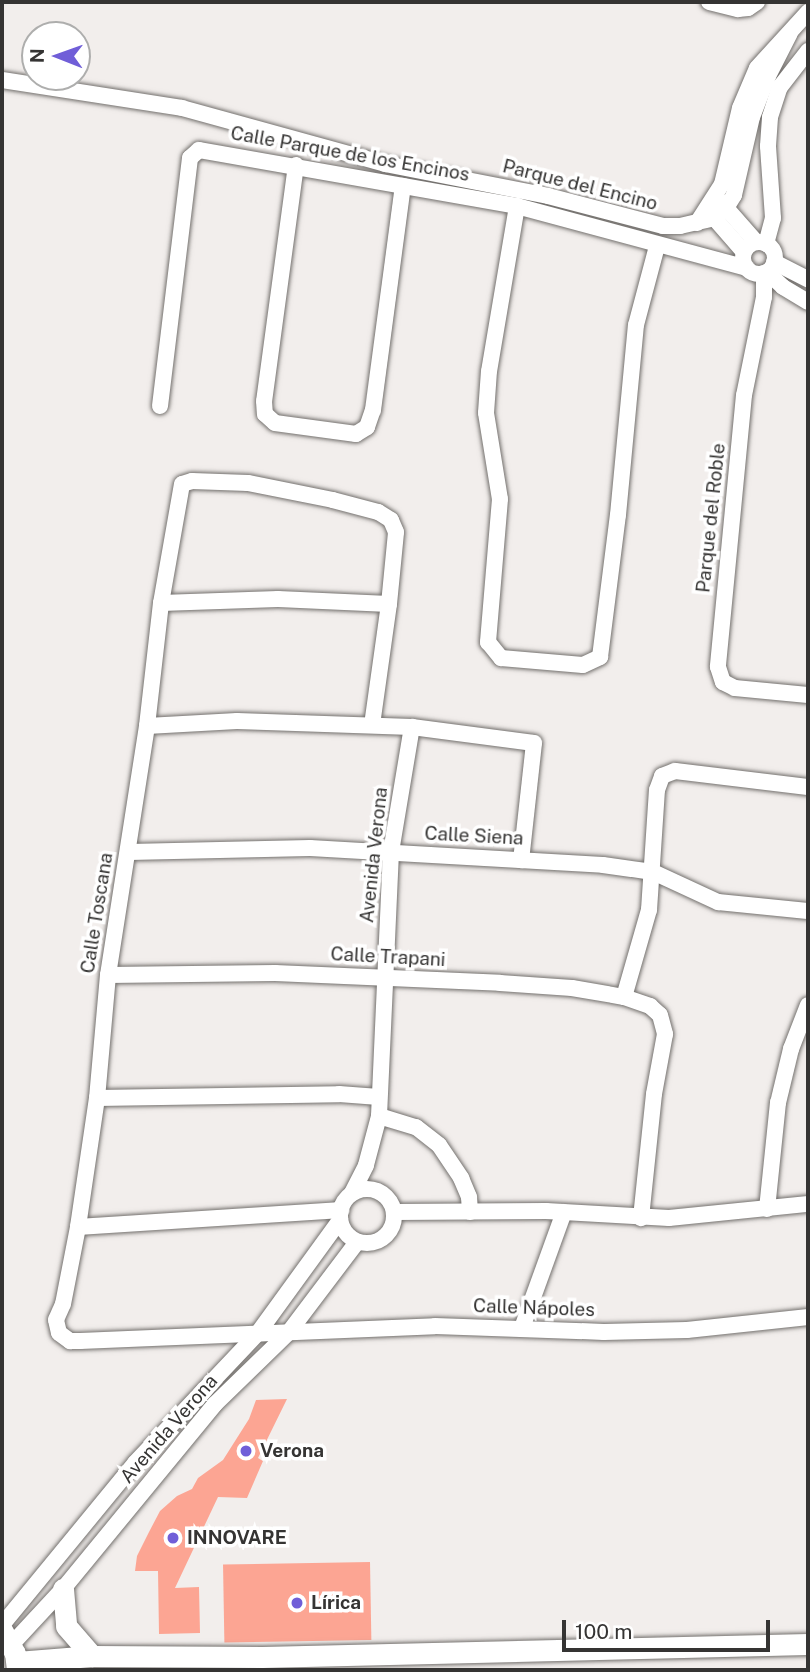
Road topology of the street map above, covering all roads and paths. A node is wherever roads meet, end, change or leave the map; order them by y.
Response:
1 (709, 2) edge
2 (757, 2) edge
3 (808, 12) edge
4 (808, 51) edge
5 (2, 80) edge
6 (296, 165) junction
7 (402, 186) junction
8 (517, 205) junction
9 (712, 211) junction
10 (657, 246) junction
11 (753, 252) junction
12 (768, 269) junction
13 (808, 279) edge
14 (808, 302) edge
15 (160, 406) dead end
16 (161, 603) junction
17 (389, 604) junction
18 (808, 695) edge
19 (372, 725) junction
20 (147, 726) junction
21 (412, 727) junction
22 (808, 788) edge
23 (129, 852) junction
24 (391, 852) junction
25 (521, 860) junction
26 (653, 872) junction
27 (808, 911) edge
28 (107, 975) junction
29 (384, 977) junction
30 (624, 997) junction
31 (808, 1005) edge
32 (379, 1097) junction
33 (97, 1098) junction
34 (379, 1116) junction
35 (366, 1165) junction
36 (370, 1189) junction
37 (352, 1193) junction
38 (808, 1204) edge
39 (767, 1209) junction
40 (395, 1212) junction
41 (470, 1212) junction
42 (564, 1212) junction
43 (340, 1215) junction
44 (641, 1218) junction
45 (78, 1227) junction
46 (357, 1242) junction
47 (808, 1317) edge
48 (522, 1328) junction
49 (289, 1332) junction
50 (258, 1333) junction
51 (80, 1341) joint
52 (202, 1391) junction
53 (215, 1404) junction
54 (135, 1463) junction
55 (152, 1478) junction
56 (63, 1590) junction
57 (808, 1644) edge
58 (10, 1646) edge
59 (92, 1656) junction
60 (256, 1663) edge

1 - 2 street
3 - 9 street
4 - 11 street
5 - 9 street, Parque del Encino
6 - 7 street, Calle Parque de los Encinos
6 - 7 street
6 - 15 street, Calle Parque de los Encinos
7 - 8 street, Calle Parque de los Encinos
8 - 10 street, Calle Parque de los Encinos
8 - 10 street
9 - 11 street
10 - 11 street, Calle Parque de los Encinos
11 - 12 street, Calle Parque de los Encinos
11 - 12 street
12 - 13 street
12 - 14 street
12 - 18 street, Parque del Roble
16 - 17 street
16 - 17 street, Calle Toscana
16 - 20 street, Calle Toscana
17 - 19 street
19 - 20 street
19 - 21 street
20 - 23 street, Calle Toscana
21 - 24 street, Avenida Verona
21 - 25 street
22 - 26 street
23 - 24 street, Calle Siena
23 - 28 street, Calle Toscana
24 - 25 street, Calle Siena
24 - 29 street, Avenida Verona
25 - 26 street, Calle Siena
26 - 27 street, Calle Siena
26 - 30 street
28 - 29 street, Calle Trapani
28 - 33 street, Calle Toscana
29 - 30 street, Calle Trapani
29 - 32 street, Avenida Verona
30 - 44 street, Calle Trapani
31 - 39 street
32 - 33 street
32 - 34 street, Avenida Verona
33 - 45 street, Calle Toscana
34 - 35 street, Avenida Verona
34 - 41 street
35 - 36 street
35 - 37 street, Avenida Verona
36 - 37 street
36 - 40 street
37 - 43 street
38 - 39 street
39 - 44 street
40 - 41 street
40 - 46 street
41 - 42 street
42 - 44 street
42 - 48 street
43 - 45 street
43 - 46 street
43 - 50 street, Avenida Verona
45 - 51 street, Calle Toscana
46 - 49 street, Avenida Verona
47 - 48 street, Calle Nápoles
48 - 49 street, Calle Nápoles
49 - 50 street, Calle Nápoles
49 - 53 street, Avenida Verona
50 - 51 street, Calle Nápoles
50 - 52 street, Avenida Verona
52 - 53 street
52 - 54 street, Avenida Verona
53 - 55 street, Avenida Verona
54 - 55 street
54 - 58 street, Avenida Verona
55 - 56 street, Avenida Verona
56 - 58 street, Avenida Verona
56 - 59 street
57 - 60 street
58 - 59 street
59 - 60 street

